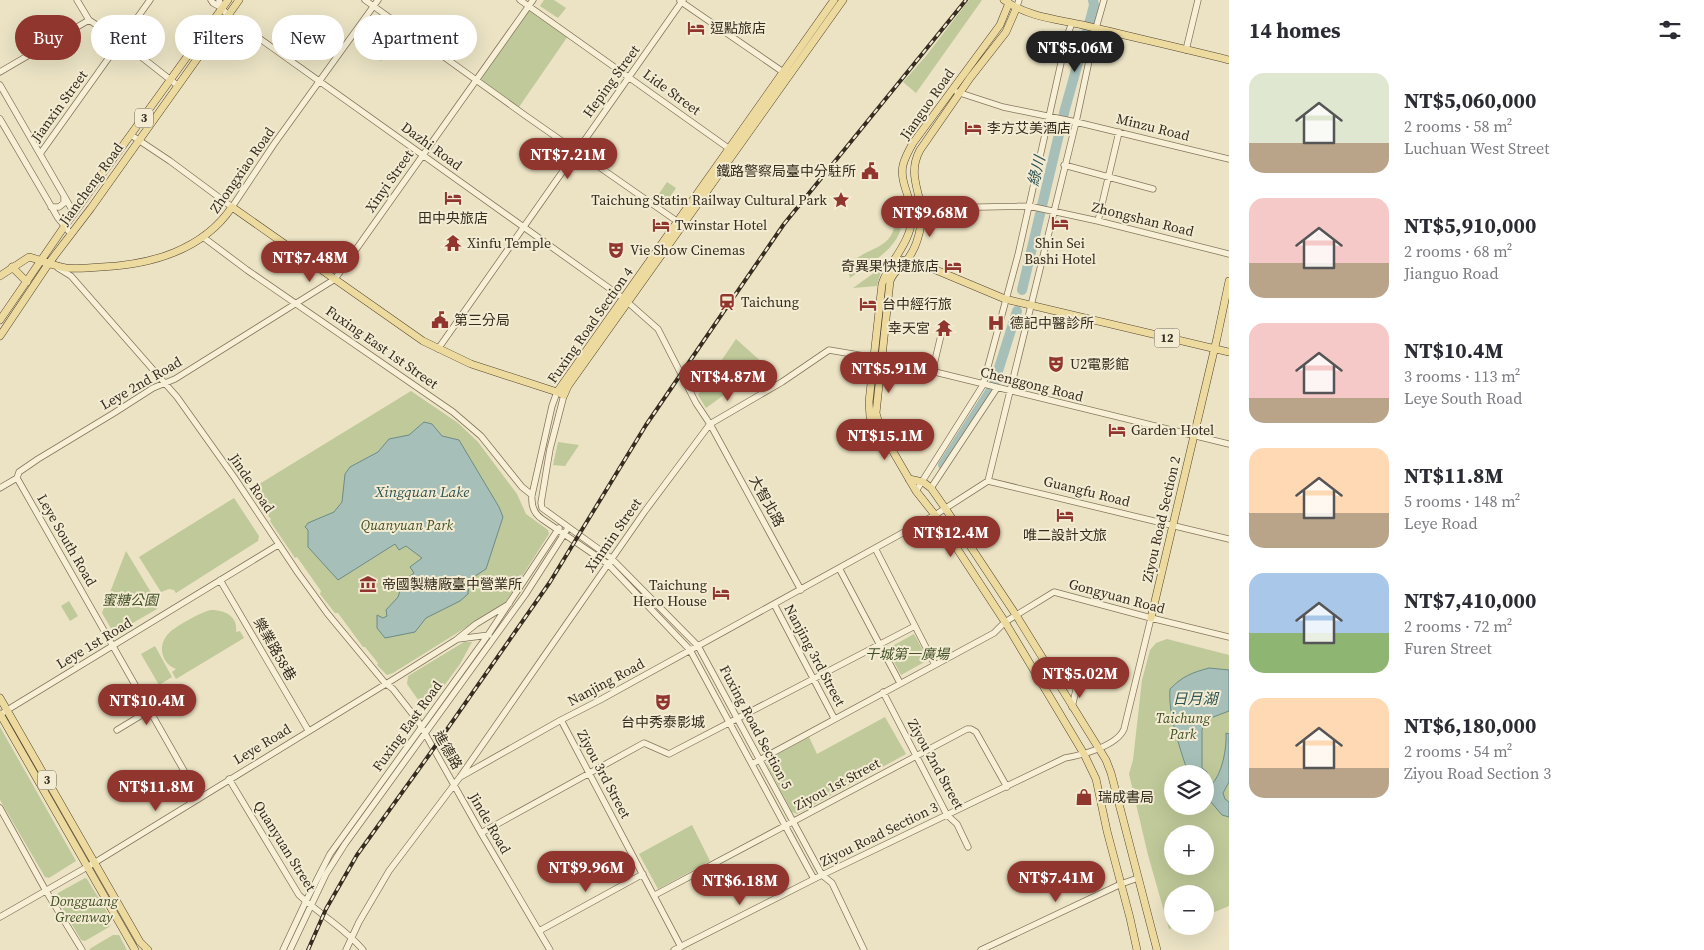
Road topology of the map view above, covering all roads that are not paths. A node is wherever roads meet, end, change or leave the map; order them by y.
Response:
1 (77, 0) edge
2 (150, 0) edge
3 (211, 0) edge
4 (219, 0) edge
5 (228, 0) edge
6 (239, 0) edge
7 (364, 0) edge
8 (378, 0) edge
9 (520, 0) edge
10 (533, 0) edge
11 (834, 0) edge
12 (843, 0) edge
13 (1019, 0) edge
14 (1104, 0) edge
15 (1198, 0) edge
16 (682, 1) edge
17 (1007, 1) edge
18 (374, 6) junction
19 (529, 6) junction
20 (222, 8) junction
21 (1016, 8) junction
22 (139, 15) edge
23 (227, 15) edge
24 (229, 15) edge
25 (89, 20) joint
26 (1072, 23) junction
27 (1089, 26) junction
28 (262, 40) edge
29 (1186, 50) junction
30 (107, 60) edge
31 (145, 60) edge
32 (195, 60) edge
33 (1229, 60) edge
34 (0, 72) edge
35 (786, 74) junction
36 (630, 77) junction
37 (171, 80) junction
38 (477, 80) junction
39 (320, 81) junction
40 (0, 85) edge
41 (177, 85) junction
42 (952, 89) junction
43 (960, 93) junction
44 (1052, 118) junction
45 (0, 119) edge
46 (1073, 121) junction
47 (1119, 132) junction
48 (131, 136) junction
49 (139, 140) junction
50 (576, 151) junction
51 (732, 151) junction
52 (40, 154) junction
53 (422, 155) junction
54 (1229, 159) edge
55 (1064, 165) junction
56 (1108, 176) junction
57 (1153, 189) dead end
58 (64, 197) junction
59 (911, 205) junction
60 (232, 206) junction
61 (922, 206) junction
62 (1033, 206) junction
63 (51, 207) junction
64 (1053, 210) junction
65 (74, 213) junction
66 (1098, 220) junction
67 (680, 223) junction
68 (524, 226) junction
69 (64, 227) junction
70 (71, 234) junction
71 (203, 237) junction
72 (1229, 254) edge
73 (897, 258) junction
74 (41, 260) junction
75 (907, 260) junction
76 (50, 263) junction
77 (12, 268) junction
78 (0, 276) edge
79 (334, 279) junction
80 (1229, 281) edge
81 (27, 282) junction
82 (625, 300) junction
83 (1007, 300) junction
84 (298, 304) junction
85 (1028, 305) junction
86 (0, 320) edge
87 (942, 331) dead end
88 (0, 336) edge
89 (438, 349) junction
90 (1215, 349) junction
91 (829, 350) joint
92 (1229, 352) edge
93 (878, 359) junction
94 (932, 373) junction
95 (165, 383) junction
96 (983, 385) junction
97 (997, 388) junction
98 (1010, 392) junction
99 (560, 394) junction
100 (710, 424) junction
101 (1194, 436) junction
102 (1229, 444) edge
103 (17, 478) junction
104 (909, 479) junction
105 (988, 481) junction
106 (923, 482) junction
107 (0, 488) edge
108 (931, 488) junction
109 (916, 491) junction
110 (532, 495) junction
111 (945, 508) junction
112 (936, 515) junction
113 (562, 523) junction
114 (1173, 525) junction
115 (568, 528) junction
116 (558, 530) junction
117 (564, 534) junction
118 (1229, 538) edge
119 (278, 545) junction
120 (875, 548) junction
121 (610, 561) junction
122 (839, 568) junction
123 (220, 580) junction
124 (800, 590) junction
125 (509, 604) junction
126 (774, 604) junction
127 (1016, 615) junction
128 (1151, 618) junction
129 (1005, 622) junction
130 (915, 626) junction
131 (497, 634) junction
132 (488, 635) junction
133 (1229, 637) edge
134 (456, 640) junction
135 (880, 644) junction
136 (113, 646) junction
137 (698, 646) junction
138 (690, 650) junction
139 (935, 665) junction
140 (1080, 673) dead end
141 (813, 678) junction
142 (385, 683) junction
143 (900, 683) junction
144 (883, 692) junction
145 (0, 698) edge
146 (1072, 707) junction
147 (150, 710) junction
148 (2, 713) edge
149 (737, 718) junction
150 (834, 718) junction
151 (561, 720) junction
152 (730, 721) junction
153 (421, 728) junction
154 (117, 730) dead end
155 (308, 730) junction
156 (425, 735) junction
157 (1097, 748) junction
158 (1084, 754) junction
159 (916, 755) junction
160 (760, 759) junction
161 (752, 764) junction
162 (589, 772) junction
163 (460, 777) junction
164 (229, 779) junction
165 (454, 785) junction
166 (1007, 787) junction
167 (200, 797) junction
168 (0, 808) edge
169 (947, 815) junction
170 (793, 822) junction
171 (786, 825) junction
172 (481, 833) junction
173 (968, 847) dead end
174 (91, 865) junction
175 (643, 874) junction
176 (822, 875) junction
177 (1138, 878) junction
178 (814, 880) junction
179 (1121, 884) junction
180 (46, 891) junction
181 (655, 895) junction
182 (308, 904) junction
183 (0, 917) edge
184 (1130, 918) junction
185 (539, 931) junction
186 (352, 938) junction
187 (681, 946) junction
188 (82, 950) edge
189 (135, 950) edge
190 (148, 950) edge
191 (283, 950) edge
192 (290, 950) edge
193 (346, 950) edge
194 (363, 950) edge
195 (549, 950) edge
196 (674, 950) edge
197 (864, 950) edge
198 (981, 950) edge
199 (1133, 950) edge
200 (1137, 950) edge
201 (1157, 950) edge

1 - 25 street
2 - 22 street, Jianxin Street
3 - 20 street, Dazhi Road
4 - 20 street, Dazhi Road
5 - 20 main road, Jiancheng Road / 3
6 - 24 main road, Jiancheng Road / 3
7 - 18 street
8 - 18 street, Zhongxiao Road
9 - 19 street, Lide Street
10 - 19 street, Xinyi Street
11 - 35 main road, Fuxing Road Section 4
12 - 35 main road, Fuxing Road Section 4
13 - 21 street, Jianguo Road
14 - 27 street
15 - 29 street
16 - 35 street
16 - 36 street, Heping Street
17 - 21 main road
17 - 42 main road, Jianguo Road
18 - 38 street
18 - 39 street, Zhongxiao Road
19 - 36 street, Lide Street
19 - 38 street, Xinyi Street
20 - 23 street, Dazhi Road
20 - 37 main road, Jiancheng Road / 3
21 - 26 main road
21 - 43 main road, Jianguo Road
25 - 34 street
26 - 27 main road
26 - 44 street
27 - 29 main road
27 - 46 street
28 - 39 street, Dazhi Road
29 - 33 main road
30 - 52 street, Jianxin Street
31 - 37 street
32 - 41 main road, Jiancheng Road / 3
35 - 51 main road, Fuxing Road Section 4
36 - 50 street, Heping Street
36 - 51 street, Lide Street
37 - 41 street
37 - 48 main road, Jiancheng Road / 3
38 - 50 street
38 - 53 street, Xinyi Street
39 - 53 street, Dazhi Road
39 - 60 street, Zhongxiao Road
40 - 52 street
41 - 49 main road, Jiancheng Road / 3
42 - 43 street
42 - 59 main road, Jianguo Road
43 - 44 street
43 - 61 main road, Jianguo Road
44 - 46 street, Minzu Road
44 - 62 street
45 - 63 street
46 - 47 street, Minzu Road
46 - 55 street
47 - 54 street, Minzu Road
47 - 56 street
48 - 49 street
48 - 65 main road, Jiancheng Road / 3
49 - 60 street
49 - 70 main road, Jiancheng Road / 3
50 - 67 street
50 - 68 street, Heping Street
51 - 67 main road, Fuxing Road Section 4
52 - 58 street
53 - 68 street, Dazhi Road
53 - 79 street, Xinyi Street
55 - 56 street
55 - 64 street
56 - 57 street
56 - 66 street
58 - 63 street
58 - 65 street
59 - 61 street
59 - 73 main road, Jianguo Road
60 - 71 main road, Zhongxiao Road
60 - 79 main road
61 - 62 street
61 - 75 main road, Jianguo Road
62 - 64 street, Zhongshan Road
62 - 83 street
63 - 69 street
64 - 66 street, Zhongshan Road
64 - 85 street
65 - 69 main road, Jiancheng Road / 3
66 - 72 street, Zhongshan Road
67 - 82 main road, Fuxing Road Section 4
68 - 82 street, Dazhi Road
68 - 89 street, Heping Street
69 - 70 street
69 - 74 main road, Jiancheng Road / 3
70 - 76 main road, Jiancheng Road / 3
71 - 76 main road, Zhongxiao Road
71 - 84 street, Fuxing East 1st Street
73 - 75 main road, 12
73 - 93 main road, Jianguo Road
74 - 76 main road, Zhongxiao Road
74 - 77 main road
74 - 81 main road, Jiancheng Road / 3
75 - 83 main road, 12
75 - 93 main road, Jianguo Road
76 - 88 main road, Jiancheng Road / 3
76 - 95 street, Jinde Road
77 - 78 main road
77 - 81 main road
79 - 84 street, Xinyi Street
79 - 89 main road
80 - 90 main road, Ziyou Road Section 2
81 - 86 main road, Jiancheng Road / 3
82 - 99 main road, Fuxing Road Section 4
82 - 100 street, 大智北路
83 - 85 main road, 12
83 - 96 street
84 - 95 street, Leye 2nd Road
84 - 110 street, Fuxing East 1st Street
85 - 90 main road, 12
85 - 98 street
87 - 94 street
89 - 99 main road
90 - 92 main road, 12
90 - 101 main road, Ziyou Road Section 2
91 - 93 street, Chenggong Road
91 - 100 street, Xinmin Street
93 - 94 street, Chenggong Road
93 - 104 main road, Jianguo Road
94 - 96 street, Chenggong Road
95 - 103 street, Leye 2nd Road
95 - 119 street, Jinde Road
96 - 97 street, Chenggong Road
96 - 106 street
97 - 98 street, Chenggong Road
97 - 108 street
98 - 101 street, Chenggong Road
98 - 105 street
99 - 110 street, Fuxing Road Section 4
99 - 113 street, Fuxing Road Section 4
100 - 121 street, Xinmin Street
100 - 124 street, 大智北路
101 - 102 street, Chenggong Road
101 - 114 main road, Ziyou Road Section 2
103 - 107 street, Leye 2nd Road
103 - 136 street, Leye South Road
104 - 106 main road
104 - 109 main road, Jianguo Road
105 - 111 street
105 - 114 street, Guangfu Road
106 - 108 main road
106 - 109 street
108 - 111 main road
109 - 112 main road, Jianguo Road
110 - 116 street, Fuxing Road Section 4
111 - 112 street, Nanjing Road
111 - 127 main road
112 - 120 street, Nanjing Road
112 - 129 main road, Jianguo Road
113 - 115 street, Fuxing Road Section 4
113 - 116 street, Fuxing East Road
114 - 118 street, Guangfu Road
114 - 128 main road, Ziyou Road Section 2
115 - 117 street, Fuxing East Road
115 - 121 street, Fuxing Road Section 4
116 - 117 street, Fuxing Road Section 4
116 - 125 street, Fuxing East Road
117 - 121 street, Fuxing Road Section 4
117 - 131 street, Fuxing East Road
119 - 123 street, Leye 1st Road
119 - 142 street, Jinde Road
120 - 122 street, Nanjing Road
120 - 130 street
121 - 137 street, Fuxing Road Section 4
121 - 138 street, Fuxing Road Section 4
121 - 163 street, Xinmin Street
122 - 124 street, Nanjing Road
122 - 135 street
123 - 136 street, Leye 1st Road
123 - 155 street, 樂業路58巷
124 - 126 street, Nanjing Road
125 - 132 street, Fuxing East Road
125 - 134 street, Leye Road
126 - 137 street, Nanjing Road
126 - 141 street, Nanjing 3rd Street
127 - 128 street, Gongyuan Road
127 - 129 street, Gongyuan Road
127 - 146 main road
128 - 133 street, Gongyuan Road
128 - 157 street, Ziyou Road Section 2
129 - 139 street, Gongyuan Road
129 - 158 main road, Jianguo Road
130 - 135 street
130 - 139 street
131 - 132 street
131 - 156 street, Fuxing East Road
132 - 134 street
132 - 153 street, Fuxing East Road
134 - 142 street, Leye Road
135 - 141 street
135 - 143 street
136 - 147 street, Leye South Road
136 - 148 street, Leye 1st Road
137 - 138 street, Nanjing Road
137 - 149 street, Fuxing Road Section 5
138 - 151 street, Nanjing Road
138 - 152 street, Fuxing Road Section 5
139 - 143 street, Gongyuan Road
140 - 146 street
141 - 149 street
141 - 150 street, Nanjing 3rd Street
142 - 153 street, Jinde Road
142 - 155 street, Leye Road
143 - 144 street, Gongyuan Road
144 - 150 street, Gongyuan Road
144 - 159 street, Ziyou 2nd Street
145 - 148 main road, 3
146 - 157 main road
147 - 154 street
147 - 167 street, Leye South Road
148 - 174 main road, 3
149 - 152 street
149 - 160 street, Fuxing Road Section 5
150 - 160 street, Gongyuan Road
151 - 162 street, Ziyou 3rd Street
151 - 163 street, Nanjing Road
152 - 161 street, Fuxing Road Section 5
152 - 162 street
153 - 156 street, 進德路
153 - 182 street, Fuxing East Road
155 - 164 street, Leye Road
156 - 165 street, 進德路
156 - 182 street, Fuxing East Road
157 - 158 street, Ziyou Road Section 3
157 - 177 main road
158 - 166 street, Ziyou Road Section 3
158 - 179 main road, Jianguo Road
159 - 166 street, Ziyou 1st Street
159 - 169 street, Ziyou 2nd Street
159 - 170 street, Ziyou 1st Street
160 - 161 street, Gongyuan Road
160 - 170 street, Fuxing Road Section 5
161 - 171 street, Fuxing Road Section 5
162 - 172 street
162 - 175 street, Ziyou 3rd Street
163 - 165 street, Nanjing Road
164 - 167 street, Leye Road
164 - 182 street, Quanyuan Street
165 - 172 street, Jinde Road
165 - 186 street, Nanjing Road
166 - 169 street, Ziyou Road Section 3
167 - 174 street, Leye Road
168 - 180 street
169 - 173 street, Ziyou 2nd Street
169 - 176 street, Ziyou Road Section 3
170 - 171 street, Ziyou 1st Street
170 - 176 street, Fuxing Road Section 5
171 - 178 street, Fuxing Road Section 5
171 - 181 street, Ziyou 1st Street
172 - 185 street, Jinde Road
174 - 180 street, Leye Road
174 - 189 main road, 3
174 - 190 main road, 3
175 - 181 street, Ziyou 3rd Street
175 - 185 street
176 - 178 street, Ziyou Road Section 3
176 - 197 street, Fuxing Road Section 5
177 - 179 street
177 - 201 main road
178 - 187 street, Ziyou Road Section 3
179 - 184 main road, Jianguo Road
179 - 198 street
180 - 183 street, Leye Road
180 - 188 street
181 - 187 street, Ziyou 3rd Street
182 - 186 street, Quanyuan Street
182 - 191 street, Fuxing East Road
182 - 192 street, Fuxing East Road
184 - 199 street
184 - 200 main road, Jianguo Road
185 - 195 street, Jinde Road
186 - 193 street, Nanjing Road
186 - 194 street, Quanyuan Street
187 - 196 street, Ziyou Road Section 3

